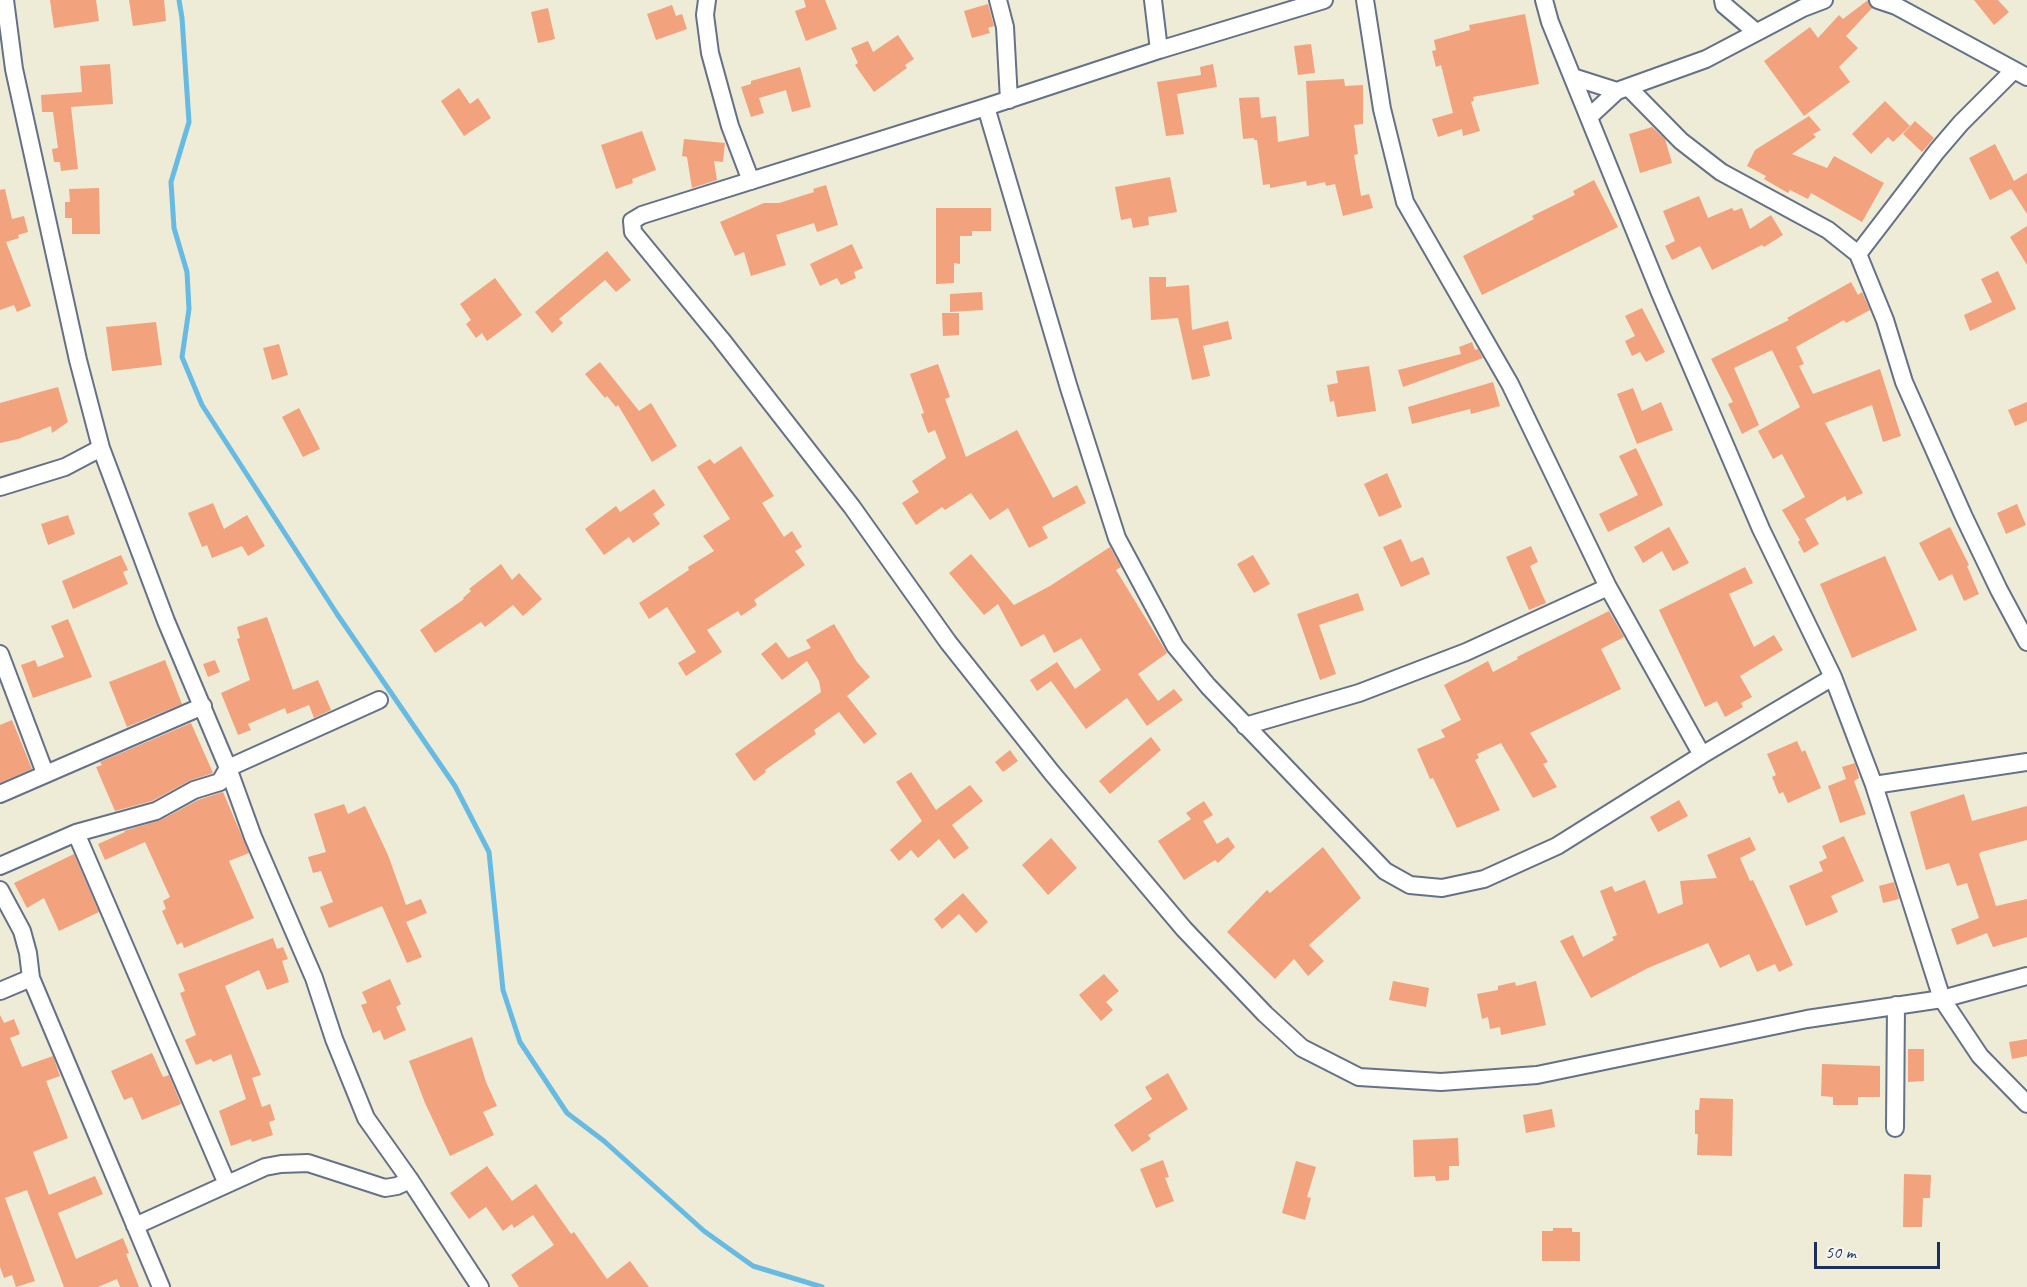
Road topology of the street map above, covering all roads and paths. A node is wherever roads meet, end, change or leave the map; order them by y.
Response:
1 (5, 0) edge
2 (707, 0) edge
3 (998, 0) edge
4 (1153, 0) edge
5 (1324, 0) edge
6 (1365, 0) edge
7 (1544, 0) edge
8 (1723, 0) edge
9 (1824, 0) edge
10 (1878, 0) edge
11 (1756, 32) junction
12 (1159, 50) junction
13 (2022, 72) edge
14 (1573, 77) junction
15 (1622, 89) junction
16 (1008, 100) junction
17 (986, 107) junction
18 (1589, 117) junction
19 (751, 181) junction
20 (1858, 254) junction
21 (101, 448) junction
22 (0, 487) edge
23 (1608, 587) junction
24 (2027, 642) edge
25 (0, 654) edge
26 (1833, 677) junction
27 (379, 700) dead end
28 (203, 706) junction
29 (1245, 726) junction
30 (1702, 755) junction
31 (2027, 762) edge
32 (228, 768) junction
33 (45, 773) junction
34 (1874, 785) junction
35 (0, 794) edge
36 (76, 833) junction
37 (0, 866) edge
38 (0, 890) edge
39 (2027, 976) edge
40 (31, 978) junction
41 (0, 991) edge
42 (1942, 999) junction
43 (1896, 1005) junction
44 (2027, 1104) edge
45 (1895, 1128) dead end
46 (410, 1180) junction
47 (227, 1184) junction
48 (135, 1226) junction
49 (161, 1287) edge
50 (480, 1287) edge

1 - 21 street
2 - 19 street
3 - 16 street
4 - 12 street
5 - 12 street
6 - 23 street
7 - 14 street
8 - 11 street
9 - 11 street
10 - 13 street
11 - 15 street
12 - 16 street
13 - 20 street
14 - 15 street
14 - 18 street
15 - 18 street
15 - 20 street
16 - 17 street
17 - 19 street
17 - 29 street
18 - 26 street
19 - 43 street
20 - 24 street
21 - 22 street
21 - 28 street
23 - 29 street
23 - 30 street
25 - 33 street
26 - 30 street
26 - 34 street
27 - 32 street
28 - 32 street
28 - 33 street
29 - 30 street
31 - 34 street
32 - 36 street
32 - 46 street
33 - 35 street
34 - 42 street
36 - 37 street
36 - 47 street
38 - 40 street
39 - 42 street
40 - 41 street
40 - 48 street
42 - 43 street
42 - 44 street
43 - 45 street
46 - 47 street
46 - 50 street
47 - 48 street
48 - 49 street

